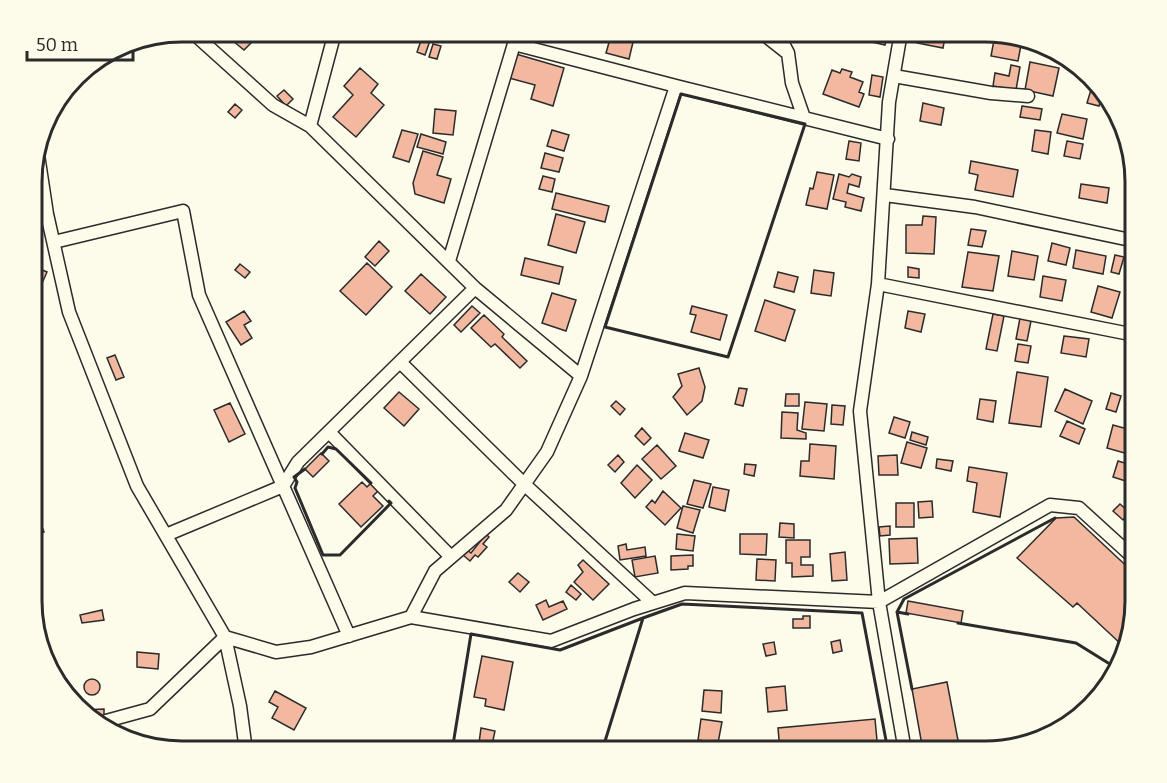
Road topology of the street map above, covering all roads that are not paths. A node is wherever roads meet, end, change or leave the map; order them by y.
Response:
1 (203, 42) edge
2 (332, 42) edge
3 (774, 42) edge
4 (782, 42) edge
5 (899, 42) edge
6 (788, 53) junction
7 (894, 76) junction
8 (676, 86) junction
9 (1028, 96) dead end
10 (804, 118) junction
11 (310, 126) junction
12 (888, 139) junction
13 (42, 177) edge
14 (885, 195) junction
15 (1125, 240) edge
16 (54, 242) junction
17 (449, 261) junction
18 (878, 284) junction
19 (475, 288) junction
20 (1125, 333) edge
21 (400, 362) junction
22 (581, 376) junction
23 (329, 432) junction
24 (524, 484) junction
25 (283, 486) junction
26 (166, 535) junction
27 (1125, 550) edge
28 (451, 557) junction
29 (879, 602) junction
30 (653, 603) junction
31 (411, 617) junction
32 (349, 636) junction
33 (225, 637) junction
34 (110, 721) edge
35 (245, 741) edge
36 (903, 741) edge

1 - 11 street
2 - 11 street
3 - 6 street
4 - 6 street
5 - 7 street
6 - 10 street
7 - 9 street
7 - 12 street
8 - 10 street
8 - 17 street
8 - 22 street
10 - 12 street
11 - 17 street
12 - 14 street
13 - 16 street
14 - 15 street
14 - 18 street
16 - 25 street
16 - 26 street
17 - 19 street
18 - 20 street
18 - 29 street
19 - 21 street
19 - 22 street
21 - 23 street
21 - 24 street
22 - 24 street
23 - 25 street
23 - 28 street
24 - 28 street
24 - 30 street
25 - 26 street
25 - 32 street
26 - 33 street
27 - 29 street
28 - 31 street
29 - 30 street
29 - 36 street
30 - 31 street
31 - 32 street
32 - 33 street
33 - 34 street
33 - 35 street

